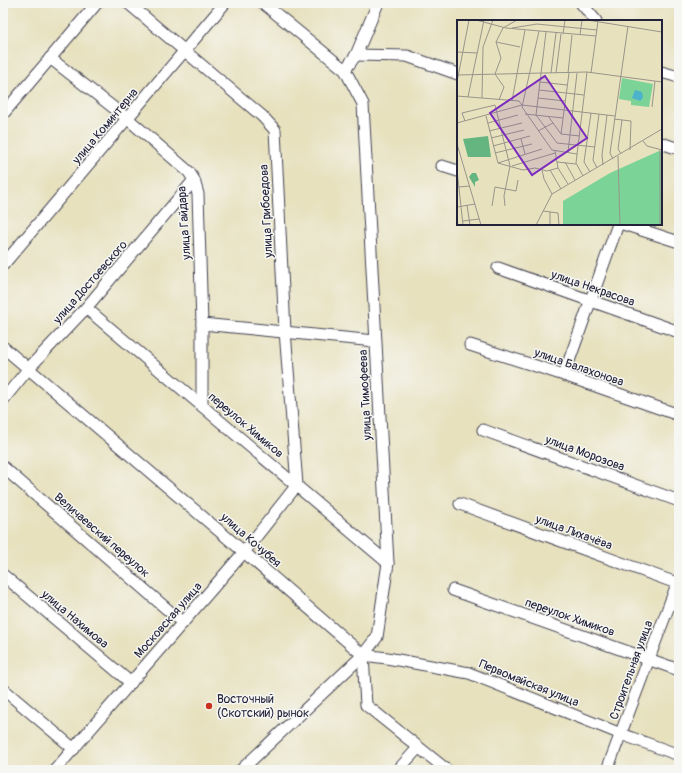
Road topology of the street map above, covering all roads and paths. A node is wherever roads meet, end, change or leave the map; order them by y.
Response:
1 (97, 3) edge
2 (128, 3) edge
3 (225, 3) edge
4 (263, 3) edge
5 (378, 3) edge
6 (581, 3) edge
7 (595, 20) edge
8 (184, 51) junction
9 (356, 55) junction
10 (50, 58) junction
11 (345, 70) junction
12 (662, 72) edge
13 (457, 74) edge
14 (679, 77) edge
15 (3, 114) edge
16 (128, 119) junction
17 (662, 142) edge
18 (679, 149) edge
19 (442, 166) dead end
20 (457, 171) edge
21 (194, 180) junction
22 (618, 225) edge
23 (626, 225) edge
24 (679, 242) edge
25 (3, 265) edge
26 (498, 268) dead end
27 (590, 301) junction
28 (86, 308) junction
29 (202, 324) junction
30 (285, 332) junction
31 (679, 332) edge
32 (375, 340) junction
33 (470, 345) dead end
34 (3, 347) edge
35 (29, 368) junction
36 (564, 375) junction
37 (3, 400) edge
38 (202, 406) junction
39 (679, 415) edge
40 (483, 430) dead end
41 (3, 467) edge
42 (297, 485) junction
43 (679, 501) edge
44 (460, 504) dead end
45 (244, 552) junction
46 (388, 563) junction
47 (3, 575) edge
48 (678, 582) edge
49 (453, 590) dead end
50 (183, 623) junction
51 (363, 655) junction
52 (649, 659) junction
53 (679, 670) edge
54 (131, 683) junction
55 (3, 689) edge
56 (621, 734) junction
57 (418, 748) junction
58 (74, 749) junction
59 (679, 755) edge
60 (55, 770) edge
61 (241, 770) edge
62 (398, 770) edge
63 (447, 770) edge
64 (607, 770) edge

1 - 10 street
2 - 8 street, улица Грибоедова
3 - 8 street, улица Коминтерна
4 - 11 street, улица Тимофеева
5 - 9 street
6 - 7 street
8 - 16 street, улица Коминтерна
8 - 30 street, улица Грибоедова
9 - 11 street
9 - 13 street
10 - 15 street
10 - 16 street, улица Гайдара
11 - 32 street, улица Тимофеева
12 - 14 street
16 - 21 street, улица Гайдара
16 - 25 street, улица Коминтерна
17 - 18 street
19 - 20 street
21 - 28 street, улица Достоевского
21 - 29 street, улица Гайдара
22 - 27 street
23 - 24 street
26 - 27 street, улица Некрасова
27 - 31 street, улица Некрасова
27 - 36 street
28 - 35 street, улица Достоевского
28 - 38 street, переулок Химиков
29 - 30 street
29 - 38 street, улица Гайдара
30 - 32 street
30 - 42 street, улица Грибоедова
32 - 46 street, улица Тимофеева
33 - 36 street, улица Балахонова
34 - 35 street, улица Кочубея
35 - 37 street, улица Достоевского
35 - 45 street, улица Кочубея
36 - 39 street, улица Балахонова
38 - 42 street, переулок Химиков
40 - 43 street, улица Морозова
41 - 50 street, Величаевский переулок
42 - 45 street, Московская улица
42 - 46 street, переулок Химиков
44 - 48 street, улица Лихачёва
45 - 50 street, Московская улица
45 - 51 street, улица Кочубея
46 - 51 street, улица Тимофеева
47 - 54 street, улица Нахимова
48 - 52 street, Строительная улица
49 - 52 street, переулок Химиков
50 - 54 street, Московская улица
51 - 56 street, Первомайская улица
51 - 57 street
51 - 61 street, улица Тимофеева
52 - 53 street, переулок Химиков
52 - 56 street, Строительная улица
54 - 58 street, Московская улица
55 - 58 street
56 - 59 street, Первомайская улица
56 - 64 street, Строительная улица
57 - 62 street
57 - 63 street
58 - 60 street, Московская улица

